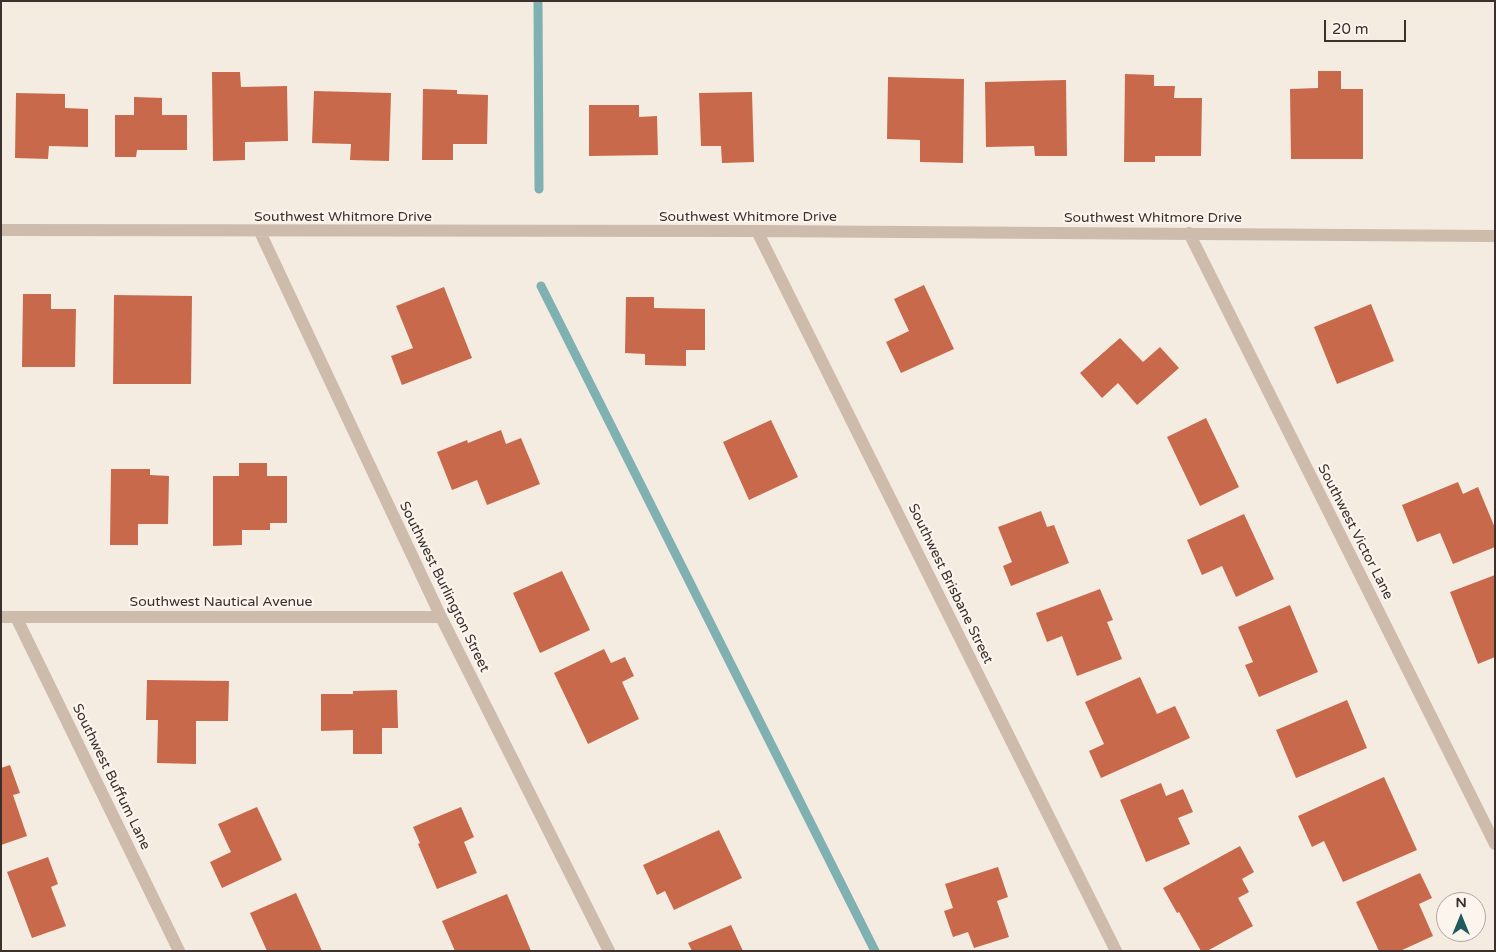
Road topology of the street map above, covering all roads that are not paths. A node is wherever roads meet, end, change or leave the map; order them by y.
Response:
1 (1, 230) edge
2 (757, 231) junction
3 (260, 232) junction
4 (1189, 233) junction
5 (1495, 236) edge
6 (1, 617) edge
7 (16, 617) junction
8 (441, 617) junction
9 (1495, 844) edge
10 (179, 951) edge
11 (609, 951) edge
12 (1116, 951) edge

1 - 3 street, Southwest Whitmore Drive
2 - 3 street, Southwest Whitmore Drive
2 - 4 street, Southwest Whitmore Drive
2 - 12 street, Southwest Brisbane Street
3 - 8 street, Southwest Burlington Street
4 - 5 street, Southwest Whitmore Drive
4 - 9 street, Southwest Victor Lane
6 - 7 street, Southwest Nautical Avenue
7 - 8 street, Southwest Nautical Avenue
7 - 10 street, Southwest Buffum Lane
8 - 11 street, Southwest Burlington Street

